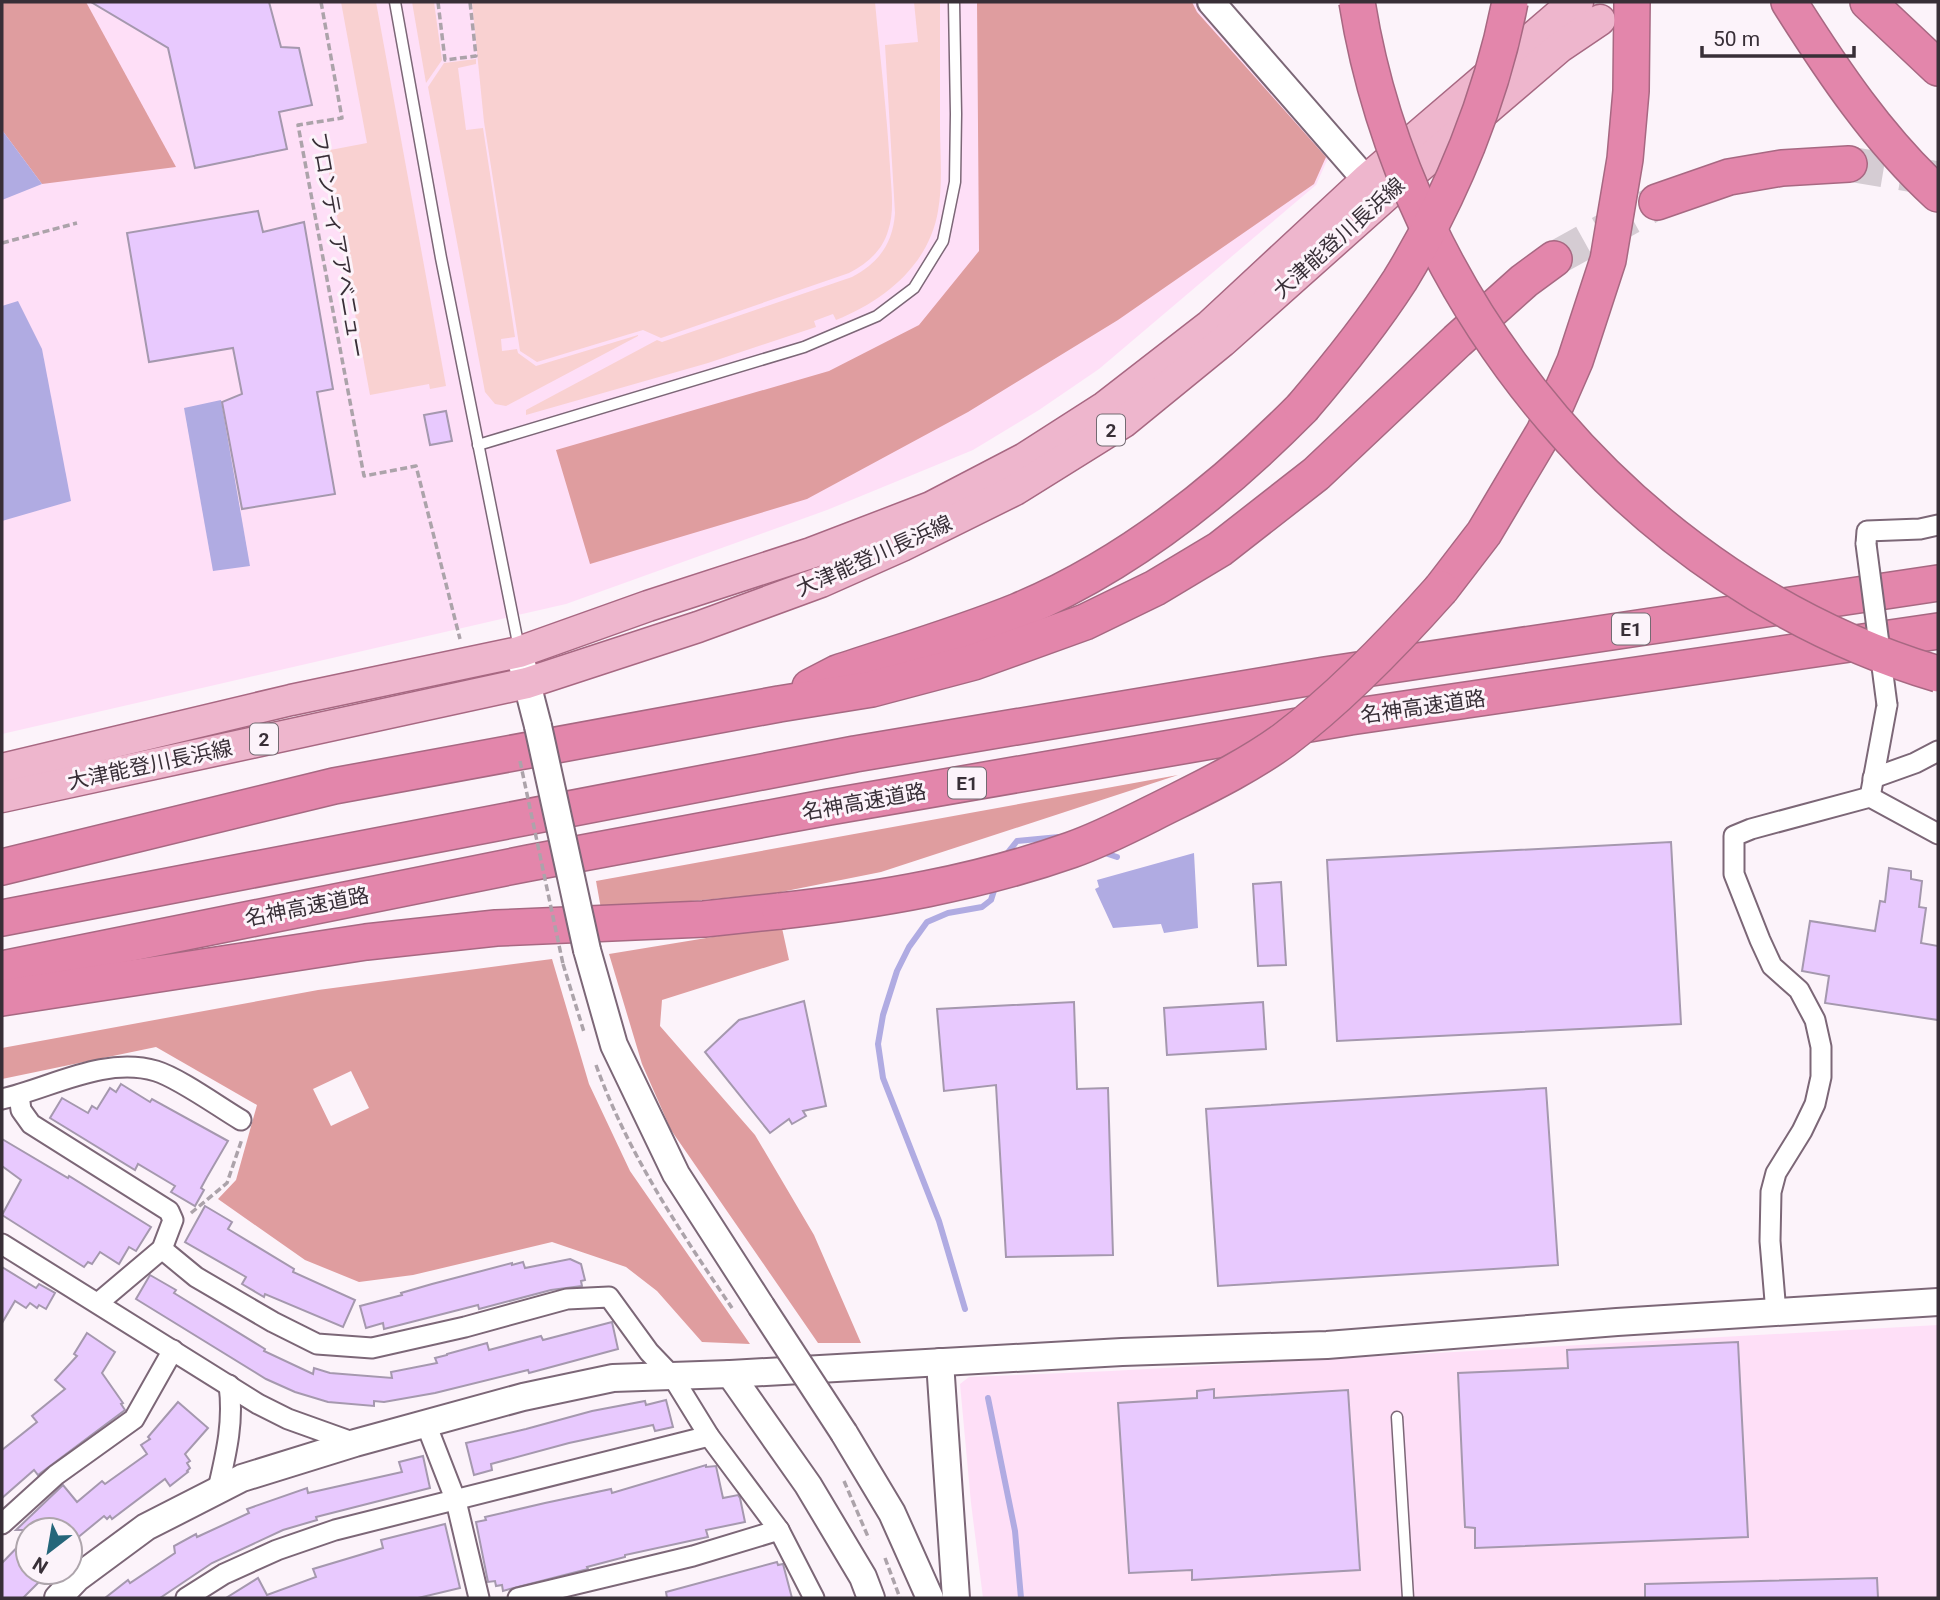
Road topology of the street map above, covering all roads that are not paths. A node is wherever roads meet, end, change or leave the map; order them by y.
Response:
1 (395, 2) edge
2 (954, 2) edge
3 (1211, 2) edge
4 (1357, 2) edge
5 (1510, 2) edge
6 (1632, 2) edge
7 (1789, 2) edge
8 (1868, 2) edge
9 (1589, 11) edge
10 (1938, 68) edge
11 (1849, 164) tunnel mouth
12 (1366, 180) junction
13 (1938, 194) edge
14 (1657, 202) tunnel mouth
15 (1554, 259) tunnel mouth
16 (478, 445) junction
17 (1938, 525) edge
18 (1938, 583) edge
19 (1938, 631) edge
20 (519, 652) junction
21 (1938, 655) edge
22 (1938, 674) edge
23 (527, 683) junction
24 (779, 704) junction
25 (1350, 717) junction
26 (1938, 751) edge
27 (2, 769) edge
28 (1872, 788) junction
29 (2, 797) edge
30 (1938, 834) edge
31 (2, 867) edge
32 (2, 918) edge
33 (2, 969) edge
34 (2, 998) edge
35 (10, 1097) edge
36 (241, 1120) road end
37 (2, 1244) edge
38 (162, 1249) junction
39 (1938, 1302) edge
40 (98, 1303) junction
41 (1776, 1313) junction
42 (173, 1350) junction
43 (940, 1363) junction
44 (730, 1374) junction
45 (673, 1376) junction
46 (229, 1385) junction
47 (1397, 1417) dead end
48 (426, 1424) junction
49 (709, 1436) junction
50 (355, 1443) junction
51 (218, 1489) junction
52 (456, 1501) junction
53 (2, 1524) edge
54 (779, 1530) junction
55 (58, 1598) edge
56 (186, 1598) edge
57 (479, 1598) edge
58 (518, 1598) edge
59 (814, 1598) edge
60 (872, 1598) edge
61 (930, 1598) edge
62 (956, 1598) edge
63 (1408, 1598) edge

1 - 16 lane
2 - 16 lane
3 - 12 street
4 - 22 highway, bridge
5 - 24 highway, bridge
6 - 34 highway, bridge
7 - 13 highway
8 - 10 highway
9 - 12 main road, 大津能登川長浜線 / 2
9 - 23 main road, 大津能登川長浜線 / 2
11 - 14 highway
12 - 20 main road, 大津能登川長浜線 / 2
15 - 24 highway
16 - 20 lane
17 - 28 street, bridge
18 - 32 highway, E1
19 - 25 highway, 名神高速道路 / E1
20 - 23 street
20 - 27 main road, 大津能登川長浜線 / 2
21 - 25 highway
23 - 29 main road, 大津能登川長浜線 / 2
23 - 61 street, bridge
24 - 31 highway
25 - 33 highway, 名神高速道路 / E1
26 - 28 street
28 - 30 street
28 - 41 street
35 - 36 street
35 - 38 street
37 - 40 street
38 - 40 street
38 - 45 street
39 - 41 street
40 - 42 street
41 - 43 street
42 - 46 street
42 - 53 street
43 - 44 street
43 - 62 street
44 - 45 street
44 - 60 street
45 - 48 street
45 - 49 street
46 - 50 street
46 - 51 street
47 - 63 lane
48 - 50 street
48 - 52 street
49 - 52 street
49 - 54 street
50 - 51 street
51 - 55 street
52 - 56 street
52 - 57 street
54 - 58 street
54 - 59 street

